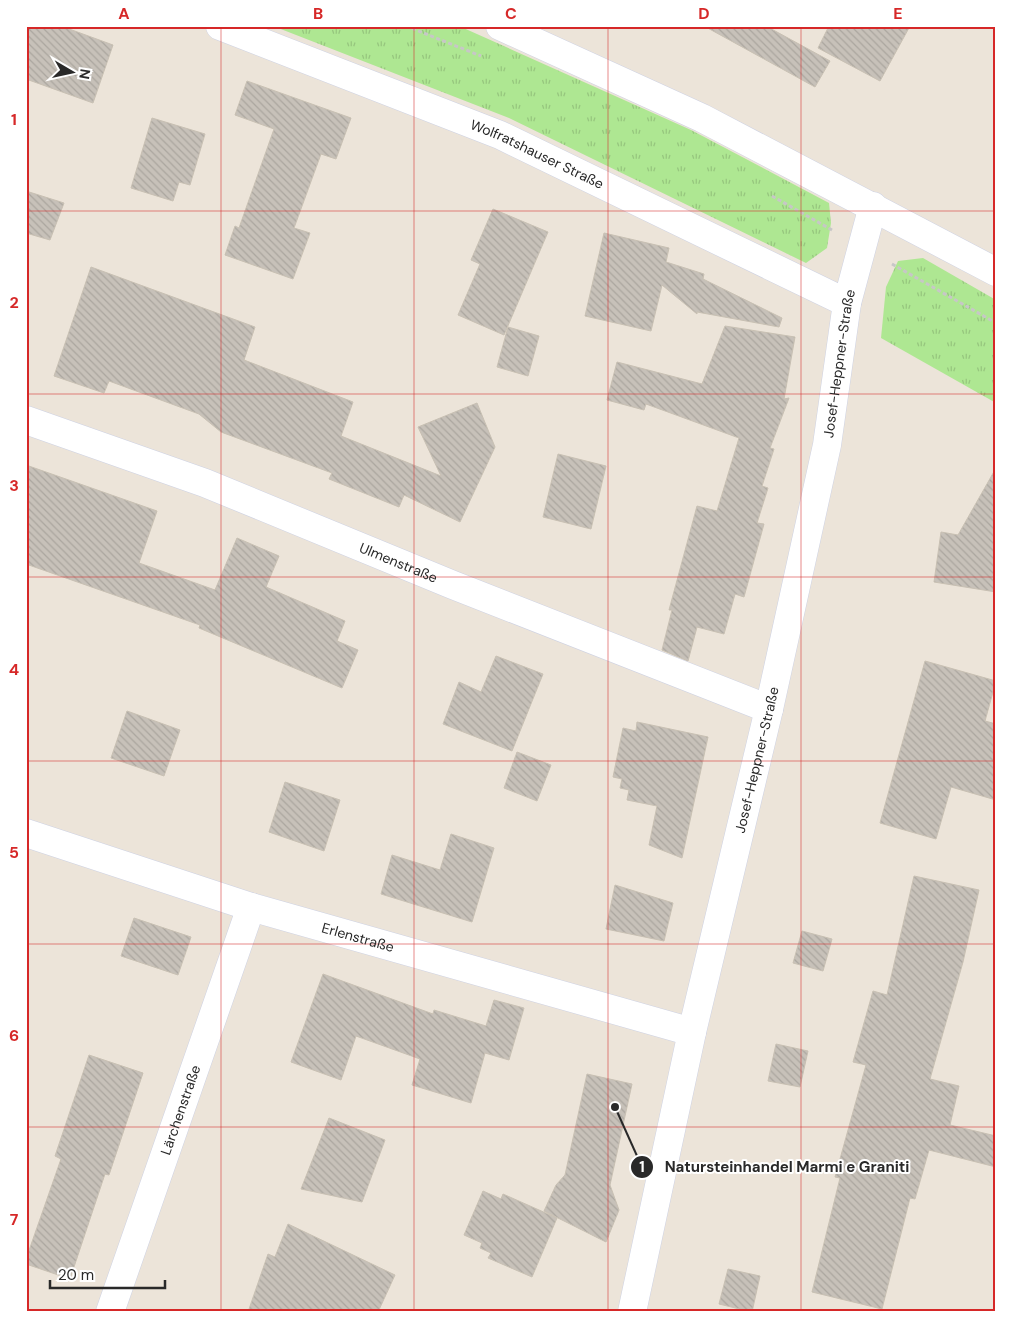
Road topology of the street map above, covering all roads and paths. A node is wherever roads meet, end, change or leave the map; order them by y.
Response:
1 (220, 26) edge
2 (406, 26) edge
3 (500, 26) edge
4 (489, 59) dead end
5 (769, 194) dead end
6 (873, 206) junction
7 (860, 247) junction
8 (996, 272) edge
9 (846, 303) junction
10 (996, 323) edge
11 (26, 420) edge
12 (769, 709) junction
13 (26, 833) edge
14 (251, 907) junction
15 (692, 1032) junction
16 (110, 1312) edge
17 (632, 1312) edge

1 - 9 street, Wolfratshauser Straße
2 - 4 path
3 - 6 street
5 - 7 path
6 - 7 street, Josef-Heppner-Straße
6 - 8 street
7 - 9 street, Josef-Heppner-Straße
7 - 10 path
9 - 12 street, Josef-Heppner-Straße
11 - 12 street, Ulmenstraße
12 - 15 street, Josef-Heppner-Straße
13 - 14 street, Erlenstraße
14 - 15 street, Erlenstraße
14 - 16 street, Lärchenstraße
15 - 17 street, Josef-Heppner-Straße

